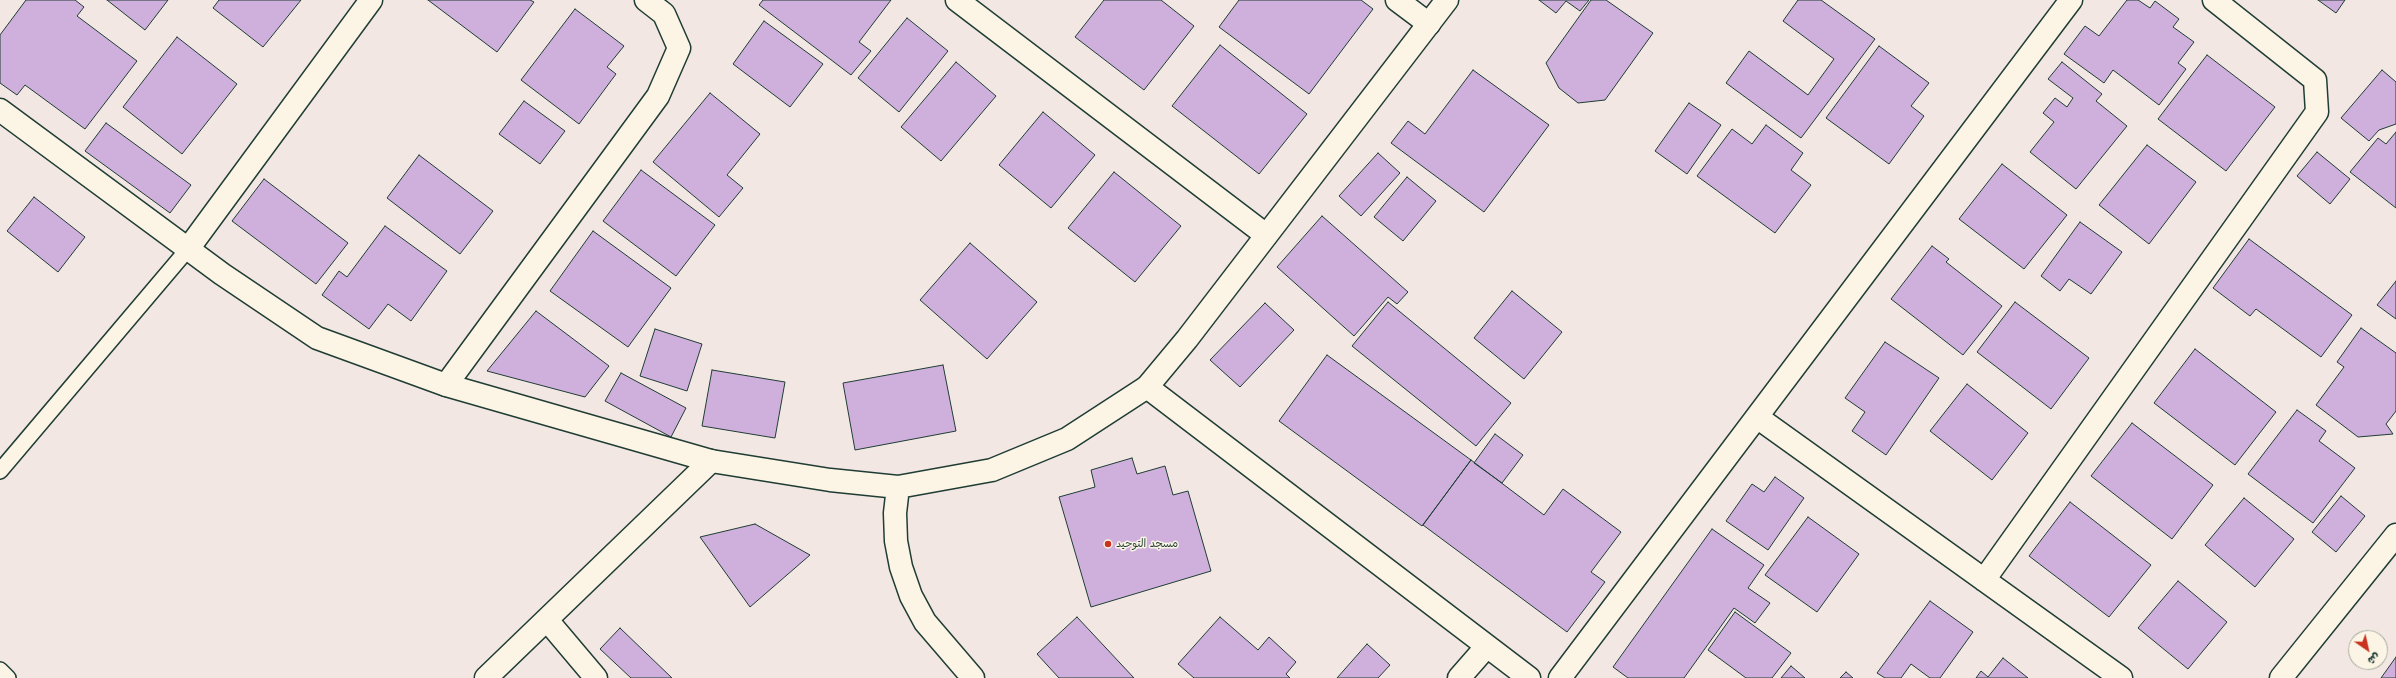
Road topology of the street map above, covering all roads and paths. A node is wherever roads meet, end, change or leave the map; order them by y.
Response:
1 (371, 0) edge
2 (646, 0) edge
3 (957, 0) edge
4 (1397, 0) edge
5 (1447, 0) edge
6 (2071, 0) edge
7 (2214, 0) edge
8 (1429, 24) junction
9 (0, 110) edge
10 (1266, 235) junction
11 (188, 249) junction
12 (446, 385) junction
13 (1147, 387) junction
14 (1757, 417) junction
15 (711, 461) junction
16 (0, 471) edge
17 (898, 486) junction
18 (2396, 535) edge
19 (1984, 580) junction
20 (547, 620) junction
21 (1487, 646) junction
22 (0, 670) edge
23 (8, 678) edge
24 (486, 678) edge
25 (596, 678) edge
26 (973, 678) edge
27 (1459, 678) edge
28 (1529, 678) edge
29 (1560, 678) edge
30 (2121, 678) edge
31 (2281, 678) edge

1 - 11 street
2 - 12 street
3 - 10 street
4 - 8 street
5 - 8 street
6 - 14 street
7 - 19 street
8 - 10 street
9 - 11 street
10 - 13 street
11 - 12 street
11 - 16 lane
12 - 15 street
13 - 17 street
13 - 21 street
14 - 19 street
14 - 29 street
15 - 17 street
15 - 20 street
17 - 26 street
18 - 31 street
19 - 30 street
20 - 24 street
20 - 25 street
21 - 27 street
21 - 28 street
22 - 23 lane

